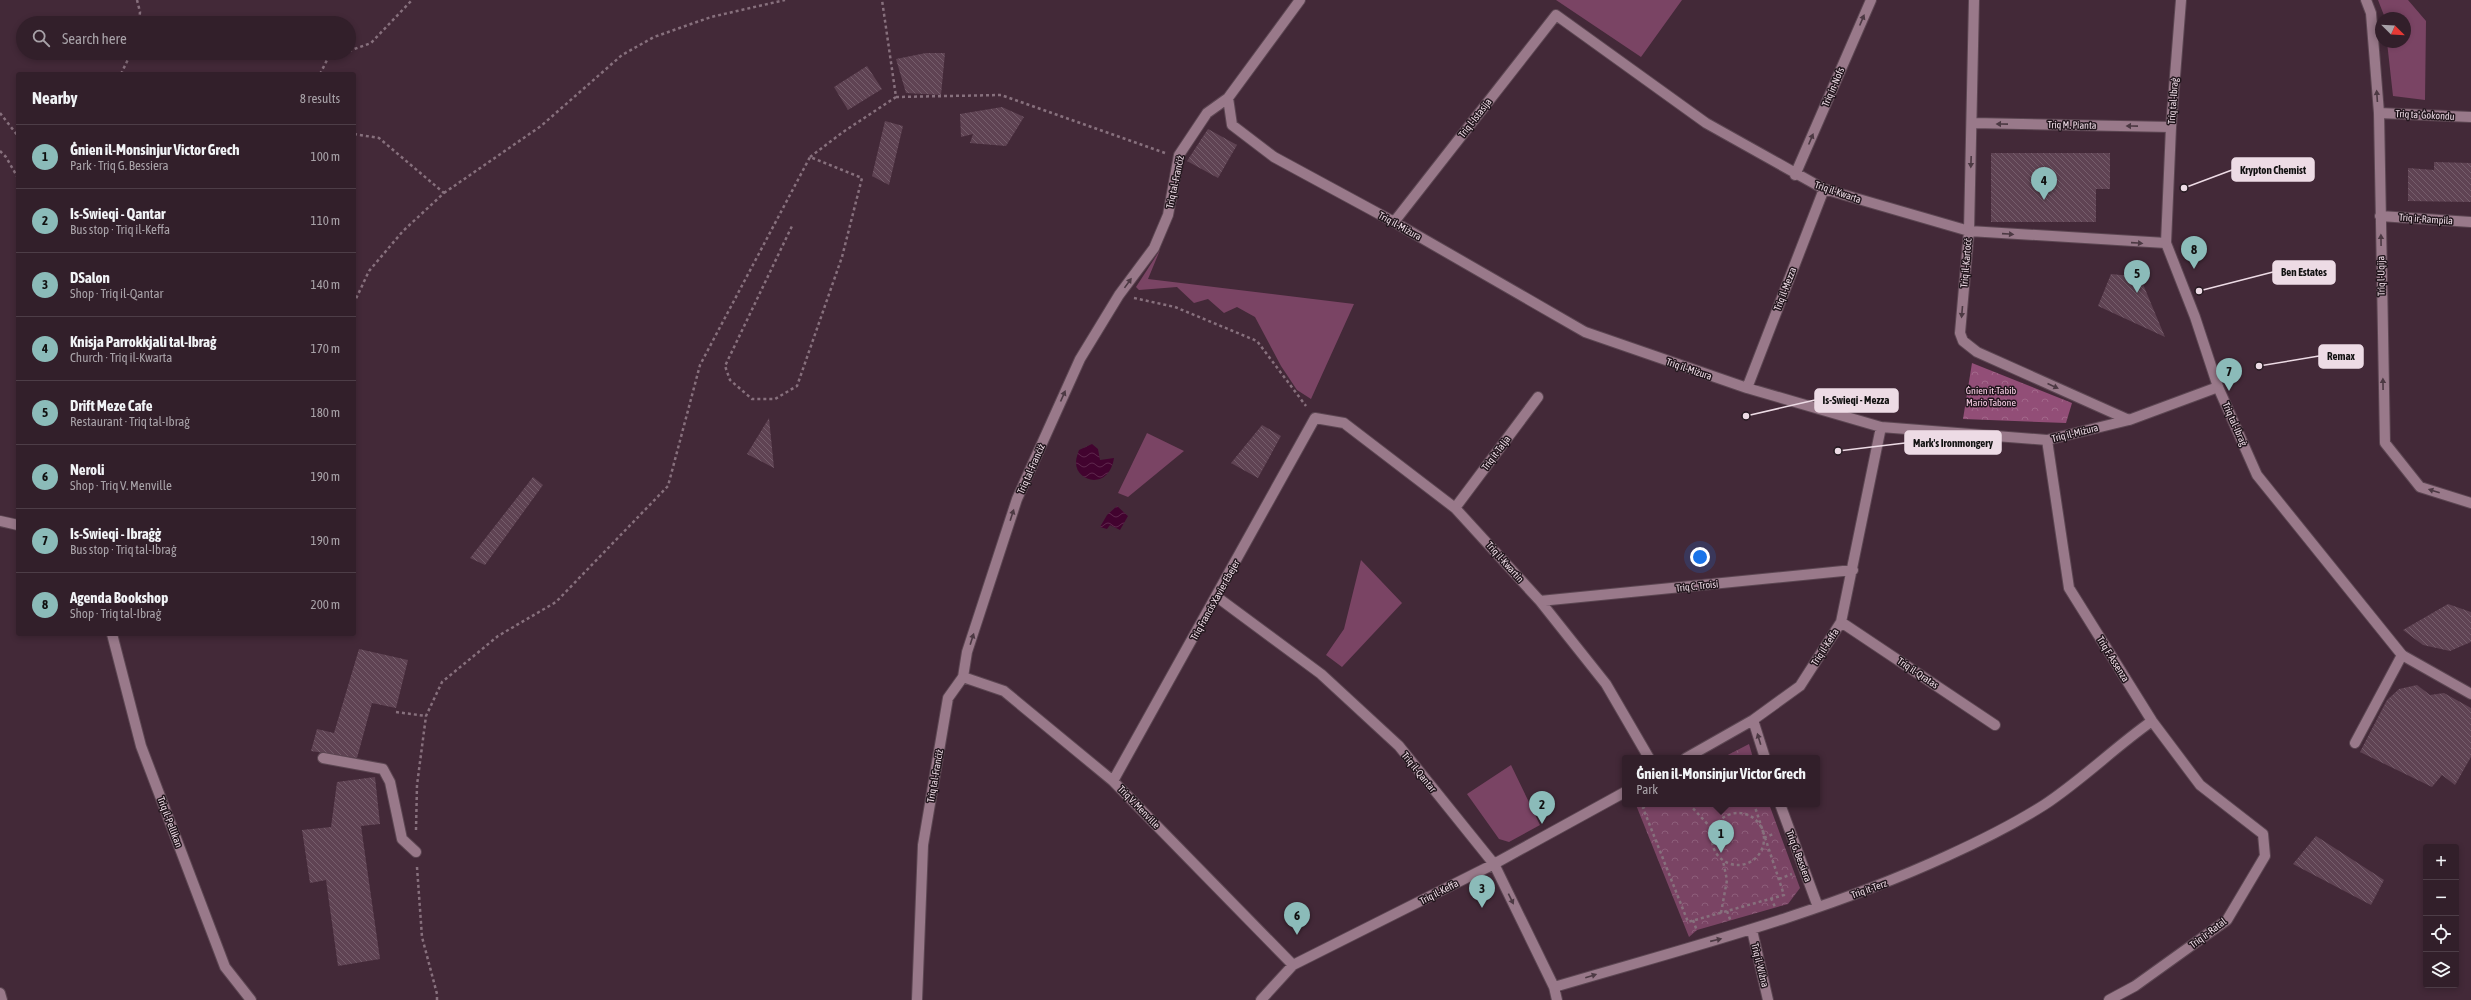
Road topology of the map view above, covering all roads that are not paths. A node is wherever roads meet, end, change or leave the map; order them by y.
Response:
1 (1300, 0) edge
2 (1871, 0) edge
3 (1974, 0) edge
4 (2181, 0) edge
5 (2366, 0) edge
6 (1556, 15) joint
7 (1228, 98) junction
8 (2379, 113) junction
9 (2471, 117) edge
10 (1973, 124) junction
11 (2171, 127) junction
12 (1795, 175) junction
13 (1824, 189) junction
14 (2380, 216) junction
15 (1394, 222) junction
16 (2471, 222) edge
17 (1969, 232) junction
18 (2166, 243) junction
19 (2218, 387) junction
20 (1746, 388) junction
21 (1538, 397) dead end
22 (1315, 418) joint
23 (2129, 420) junction
24 (1881, 427) junction
25 (2047, 440) junction
26 (2471, 503) edge
27 (1455, 508) junction
28 (0, 521) edge
29 (16, 525) edge
30 (1853, 570) junction
31 (1217, 597) junction
32 (1540, 601) junction
33 (1841, 622) junction
34 (113, 636) edge
35 (2402, 655) junction
36 (963, 677) junction
37 (2471, 694) edge
38 (1753, 720) junction
39 (2152, 721) junction
40 (1995, 725) dead end
41 (2355, 743) dead end
42 (1647, 755) edge
43 (1691, 755) edge
44 (1764, 755) edge
45 (323, 758) dead end
46 (1113, 781) junction
47 (1622, 794) edge
48 (1781, 807) edge
49 (2263, 834) joint
50 (416, 852) road end
51 (1494, 864) junction
52 (1818, 907) junction
53 (1752, 930) junction
54 (1293, 965) junction
55 (1554, 987) junction
56 (0, 993) edge
57 (2, 1000) edge
58 (251, 1000) edge
59 (917, 1000) edge
60 (1261, 1000) edge
61 (1557, 1000) edge
62 (1768, 1000) edge
63 (2109, 1000) edge

1 - 7 street, Triq tal-Franċiż
12 -> 2 street, Triq in-Nofs
3 - 10 street, Triq il-Kartoċċ
4 - 11 street, Triq tal-Ibraġ
8 -> 5 street, Triq l-Uqija
6 - 12 street, Triq il-Kwarta
6 - 15 street, Triq l-Istasija
7 - 15 street, Triq il-Miżura
36 -> 7 street, Triq tal-Franċiż
8 - 9 street, Triq ta' Ġokondu
8 - 14 street, Triq l-Uqija
11 -> 10 street, Triq M. Pianta
10 -> 17 street, Triq il-Kartoċċ
11 - 18 street, Triq tal-Ibraġ
12 - 13 street, Triq il-Kwarta
13 - 17 street, Triq il-Kwarta
13 - 20 street, Triq il-Mezza
14 - 16 street, Triq ir-Rampila
26 -> 14 street, Triq l-Uqija
15 - 20 street, Triq il-Miżura
17 -> 18 street, Triq il-Kwarta
17 -> 23 street, Triq il-Kartoċċ
18 - 19 street, Triq tal-Ibraġ
19 - 23 street, Triq il-Miżura
19 - 35 street, Triq tal-Ibraġ
20 - 24 street, Triq il-Miżura
21 - 27 street, Triq it-Talja
22 - 27 street, Triq il-Kwartin
22 - 31 street, Triq Francis Xavier Ebejer
23 - 25 street, Triq il-Miżura
24 - 25 street, Triq il-Miżura
24 - 30 street, Triq il-Keffa
25 - 39 street, Triq F. Assenza
27 - 32 street, Triq il-Kwartin
28 - 29 street
30 - 32 street, Triq C. Troisi
30 - 33 street, Triq il-Keffa
31 - 46 street, Triq Francis Xavier Ebejer
31 - 51 street, Triq il-Qantar
32 - 42 street, Triq il-Kwartin
33 - 38 street, Triq il-Keffa
33 - 40 street, Triq il-Qratas
34 - 58 street, Triq il-Pellikan
35 - 37 street, Triq tal-Ibraġ
35 - 41 street
36 - 46 street, Triq V. Menville
36 - 59 street, Triq tal-Franċiż
38 - 43 street, Triq il-Keffa
44 -> 38 street
39 - 49 street, Triq F. Assenza
39 - 52 street, Triq it-Terz
45 - 50 street
46 - 54 street, Triq V. Menville
47 - 51 street, Triq il-Keffa
48 - 52 street, Triq G. Bessiera
49 - 63 street, Triq ir-Ratal
51 - 54 street, Triq il-Keffa
51 -> 55 street, Triq il-Qantar
52 - 53 street, Triq it-Terz
55 -> 53 street, Triq it-Terz
53 - 62 street, Triq il-Wiżna
54 - 60 street, Triq il-Keffa
55 - 61 street, Triq il-Qantar
56 - 57 street

